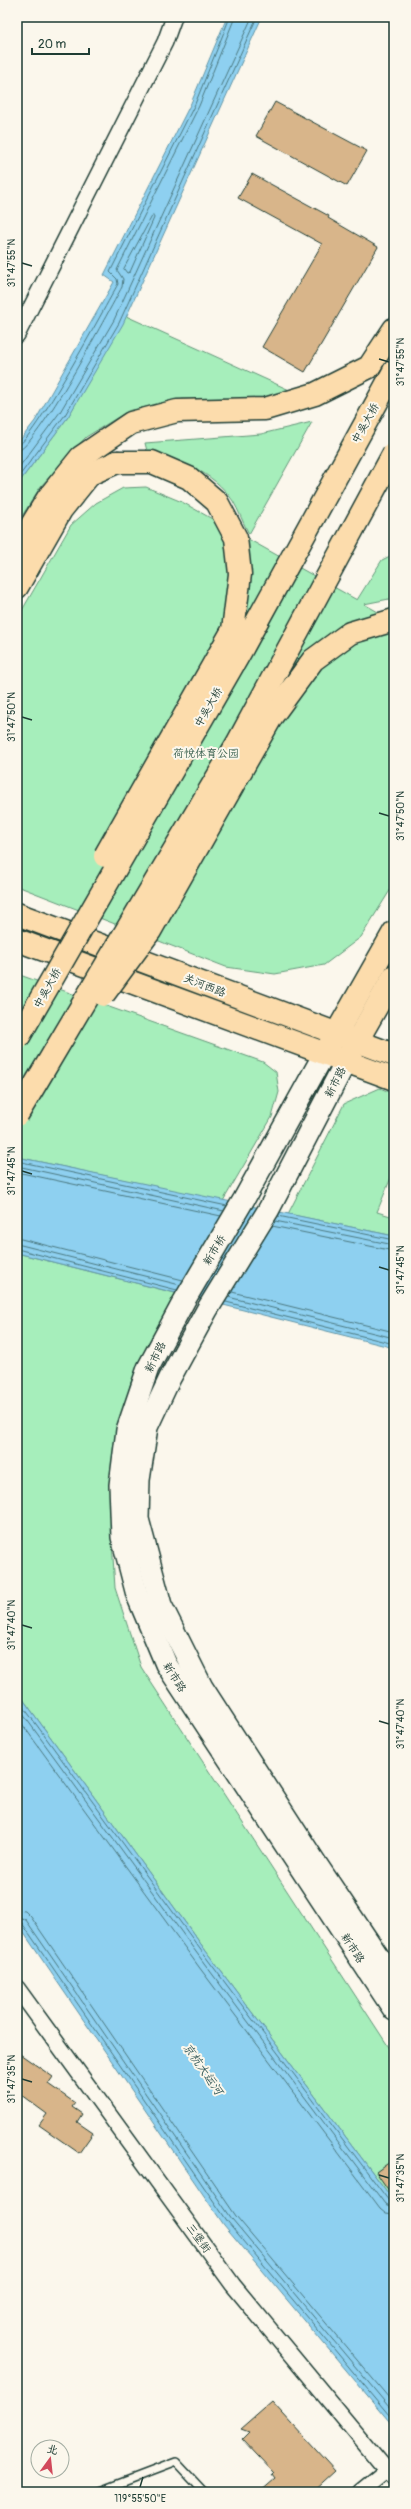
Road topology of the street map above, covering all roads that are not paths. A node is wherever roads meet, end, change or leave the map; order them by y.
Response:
1 (174, 17) edge
2 (394, 329) edge
3 (17, 335) edge
4 (394, 371) edge
5 (394, 453) edge
6 (17, 549) edge
7 (17, 587) edge
8 (394, 620) edge
9 (17, 914) edge
10 (394, 932) edge
11 (17, 940) edge
12 (394, 976) edge
13 (17, 1029) edge
14 (336, 1035) junction
15 (17, 1040) edge
16 (356, 1042) junction
17 (324, 1054) junction
18 (394, 1056) edge
19 (346, 1061) junction
20 (394, 1079) edge
21 (22, 1107) edge
22 (244, 1199) joint
23 (184, 1301) joint
24 (394, 1980) edge
25 (17, 1988) edge
26 (394, 2010) edge
27 (390, 2474) edge
28 (97, 2492) edge
29 (204, 2492) edge
30 (360, 2492) edge

1 - 3 street
2 - 6 main road
4 - 15 main road, 中吴大桥, bridge
5 - 21 main road, bridge
7 - 13 main road, bridge
8 - 21 main road, bridge
9 - 14 main road, 关河西路
10 - 14 main road
11 - 17 main road
12 - 16 main road
14 - 16 main road, 关河西路
14 - 17 main road
16 - 18 main road, 关河西路
16 - 19 main road
17 - 19 main road
17 - 22 street, 新市路
19 - 20 main road
19 - 24 street, 新市路
22 - 23 street, 新市桥
23 - 26 street, 新市路
25 - 27 street, 三堡街
27 - 30 street
28 - 29 lane

